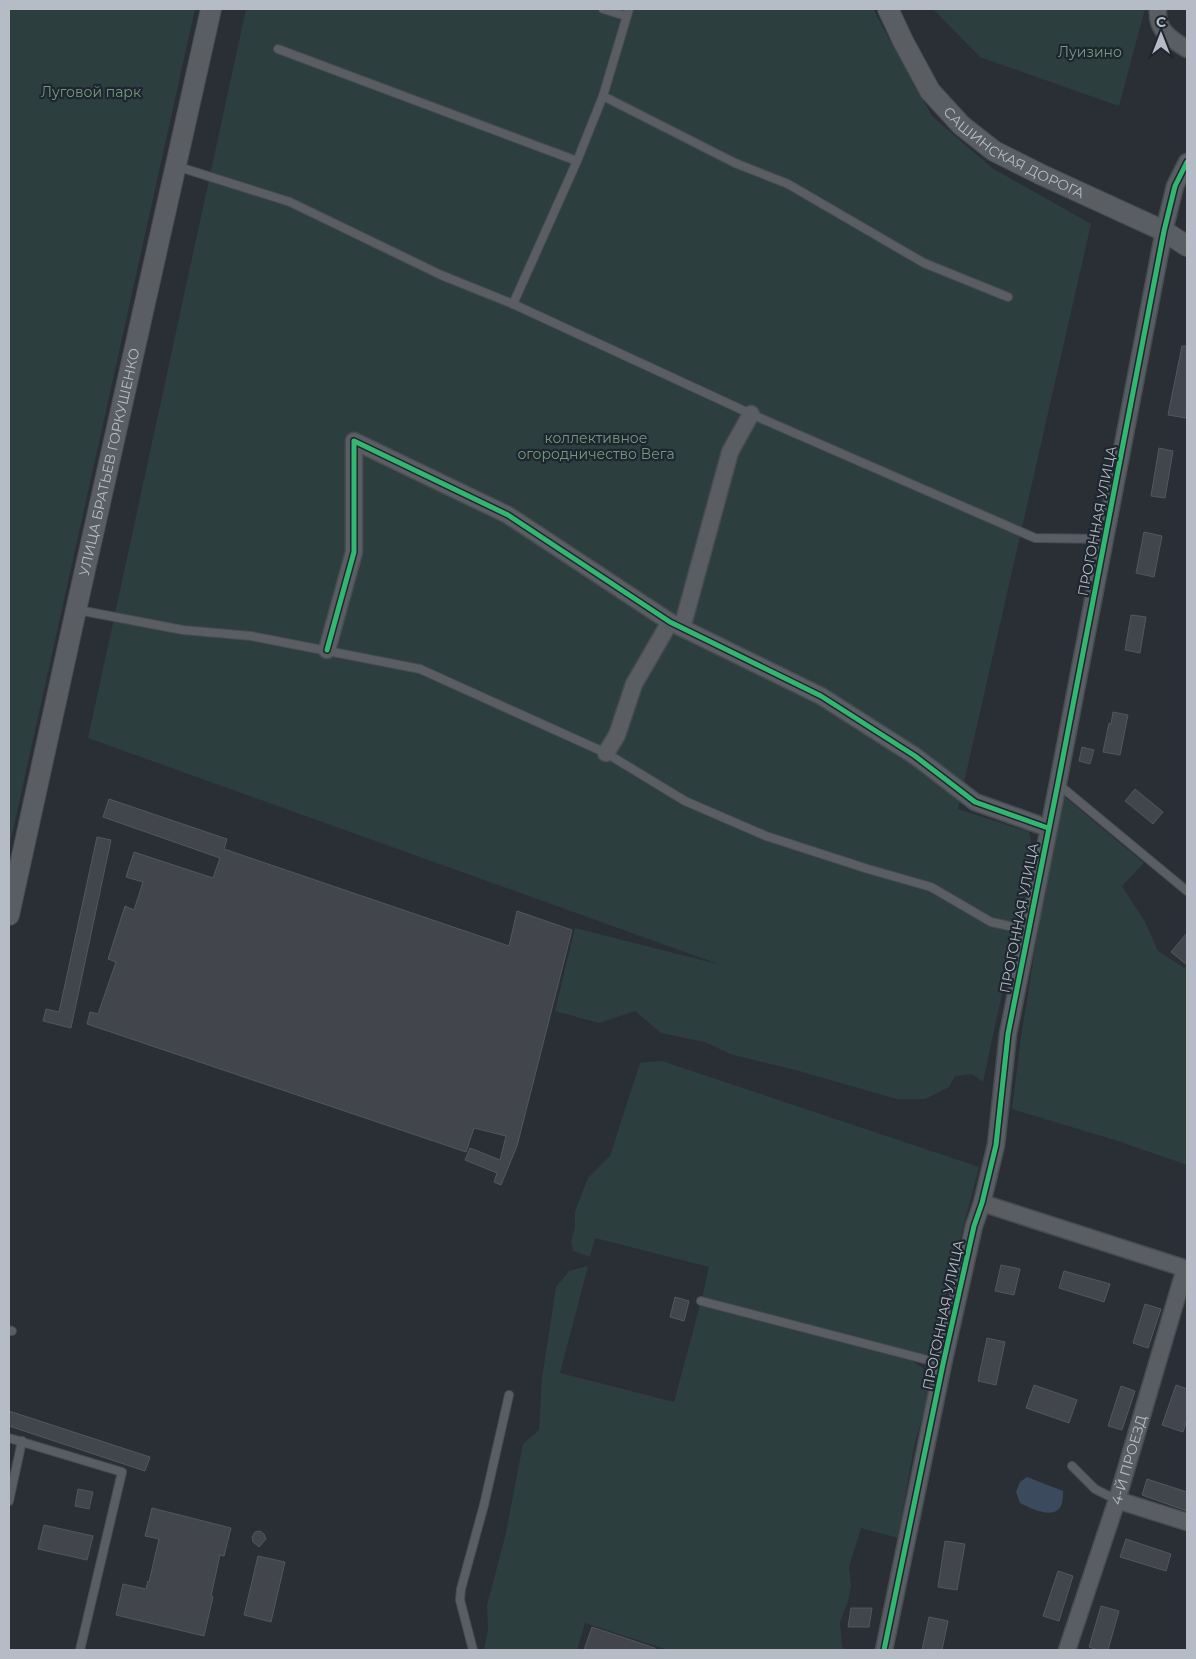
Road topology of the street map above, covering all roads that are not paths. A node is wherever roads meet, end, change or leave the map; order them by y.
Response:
1 (211, 9) edge
2 (602, 9) edge
3 (888, 9) edge
4 (1158, 9) edge
5 (628, 12) edge
6 (278, 49) dead end
7 (1187, 49) edge
8 (603, 96) junction
9 (578, 160) junction
10 (1187, 162) edge
11 (176, 166) junction
12 (1164, 231) junction
13 (1187, 246) edge
14 (1008, 297) dead end
15 (513, 304) junction
16 (751, 414) junction
17 (1105, 539) junction
18 (76, 610) junction
19 (676, 625) junction
20 (327, 650) junction
21 (606, 753) junction
22 (1058, 783) junction
23 (1048, 828) junction
24 (1187, 891) edge
25 (9, 915) edge
26 (1028, 930) junction
27 (982, 1203) junction
28 (1186, 1269) edge
29 (701, 1301) dead end
30 (943, 1364) junction
31 (509, 1395) dead end
32 (9, 1438) edge
33 (22, 1441) junction
34 (1072, 1466) dead end
35 (1117, 1500) junction
36 (9, 1501) edge
37 (1187, 1522) edge
38 (80, 1650) edge
39 (473, 1650) edge
40 (884, 1650) edge
41 (1067, 1650) edge

1 - 11 street, УЛИЦА БРАТЬЕВ ГОРКУШЕНКО
2 - 5 lane
3 - 12 street, САШИНСКАЯ ДОРОГА
4 - 7 street
5 - 8 lane
6 - 9 lane
8 - 9 lane
8 - 14 lane
9 - 15 lane
10 - 12 street, ПРОГОННАЯ УЛИЦА
11 - 15 lane
11 - 18 street, УЛИЦА БРАТЬЕВ ГОРКУШЕНКО
12 - 13 street, САШИНСКАЯ ДОРОГА
12 - 17 street, ПРОГОННАЯ УЛИЦА
15 - 16 lane
16 - 17 lane
16 - 19 street
17 - 22 street, ПРОГОННАЯ УЛИЦА
18 - 20 lane
18 - 25 street, УЛИЦА БРАТЬЕВ ГОРКУШЕНКО
19 - 20 street
19 - 21 street
19 - 23 street
20 - 21 lane
21 - 26 lane
22 - 23 street, ПРОГОННАЯ УЛИЦА
22 - 24 lane
23 - 26 street, ПРОГОННАЯ УЛИЦА
26 - 27 street, ПРОГОННАЯ УЛИЦА
27 - 28 street
27 - 30 street, ПРОГОННАЯ УЛИЦА
28 - 35 street, 4-Й ПРОЕЗД
29 - 30 lane
30 - 40 street, ПРОГОННАЯ УЛИЦА
31 - 39 lane
32 - 33 lane
33 - 36 lane
33 - 38 lane
34 - 35 lane
35 - 37 street
35 - 41 street, 4-Й ПРОЕЗД

